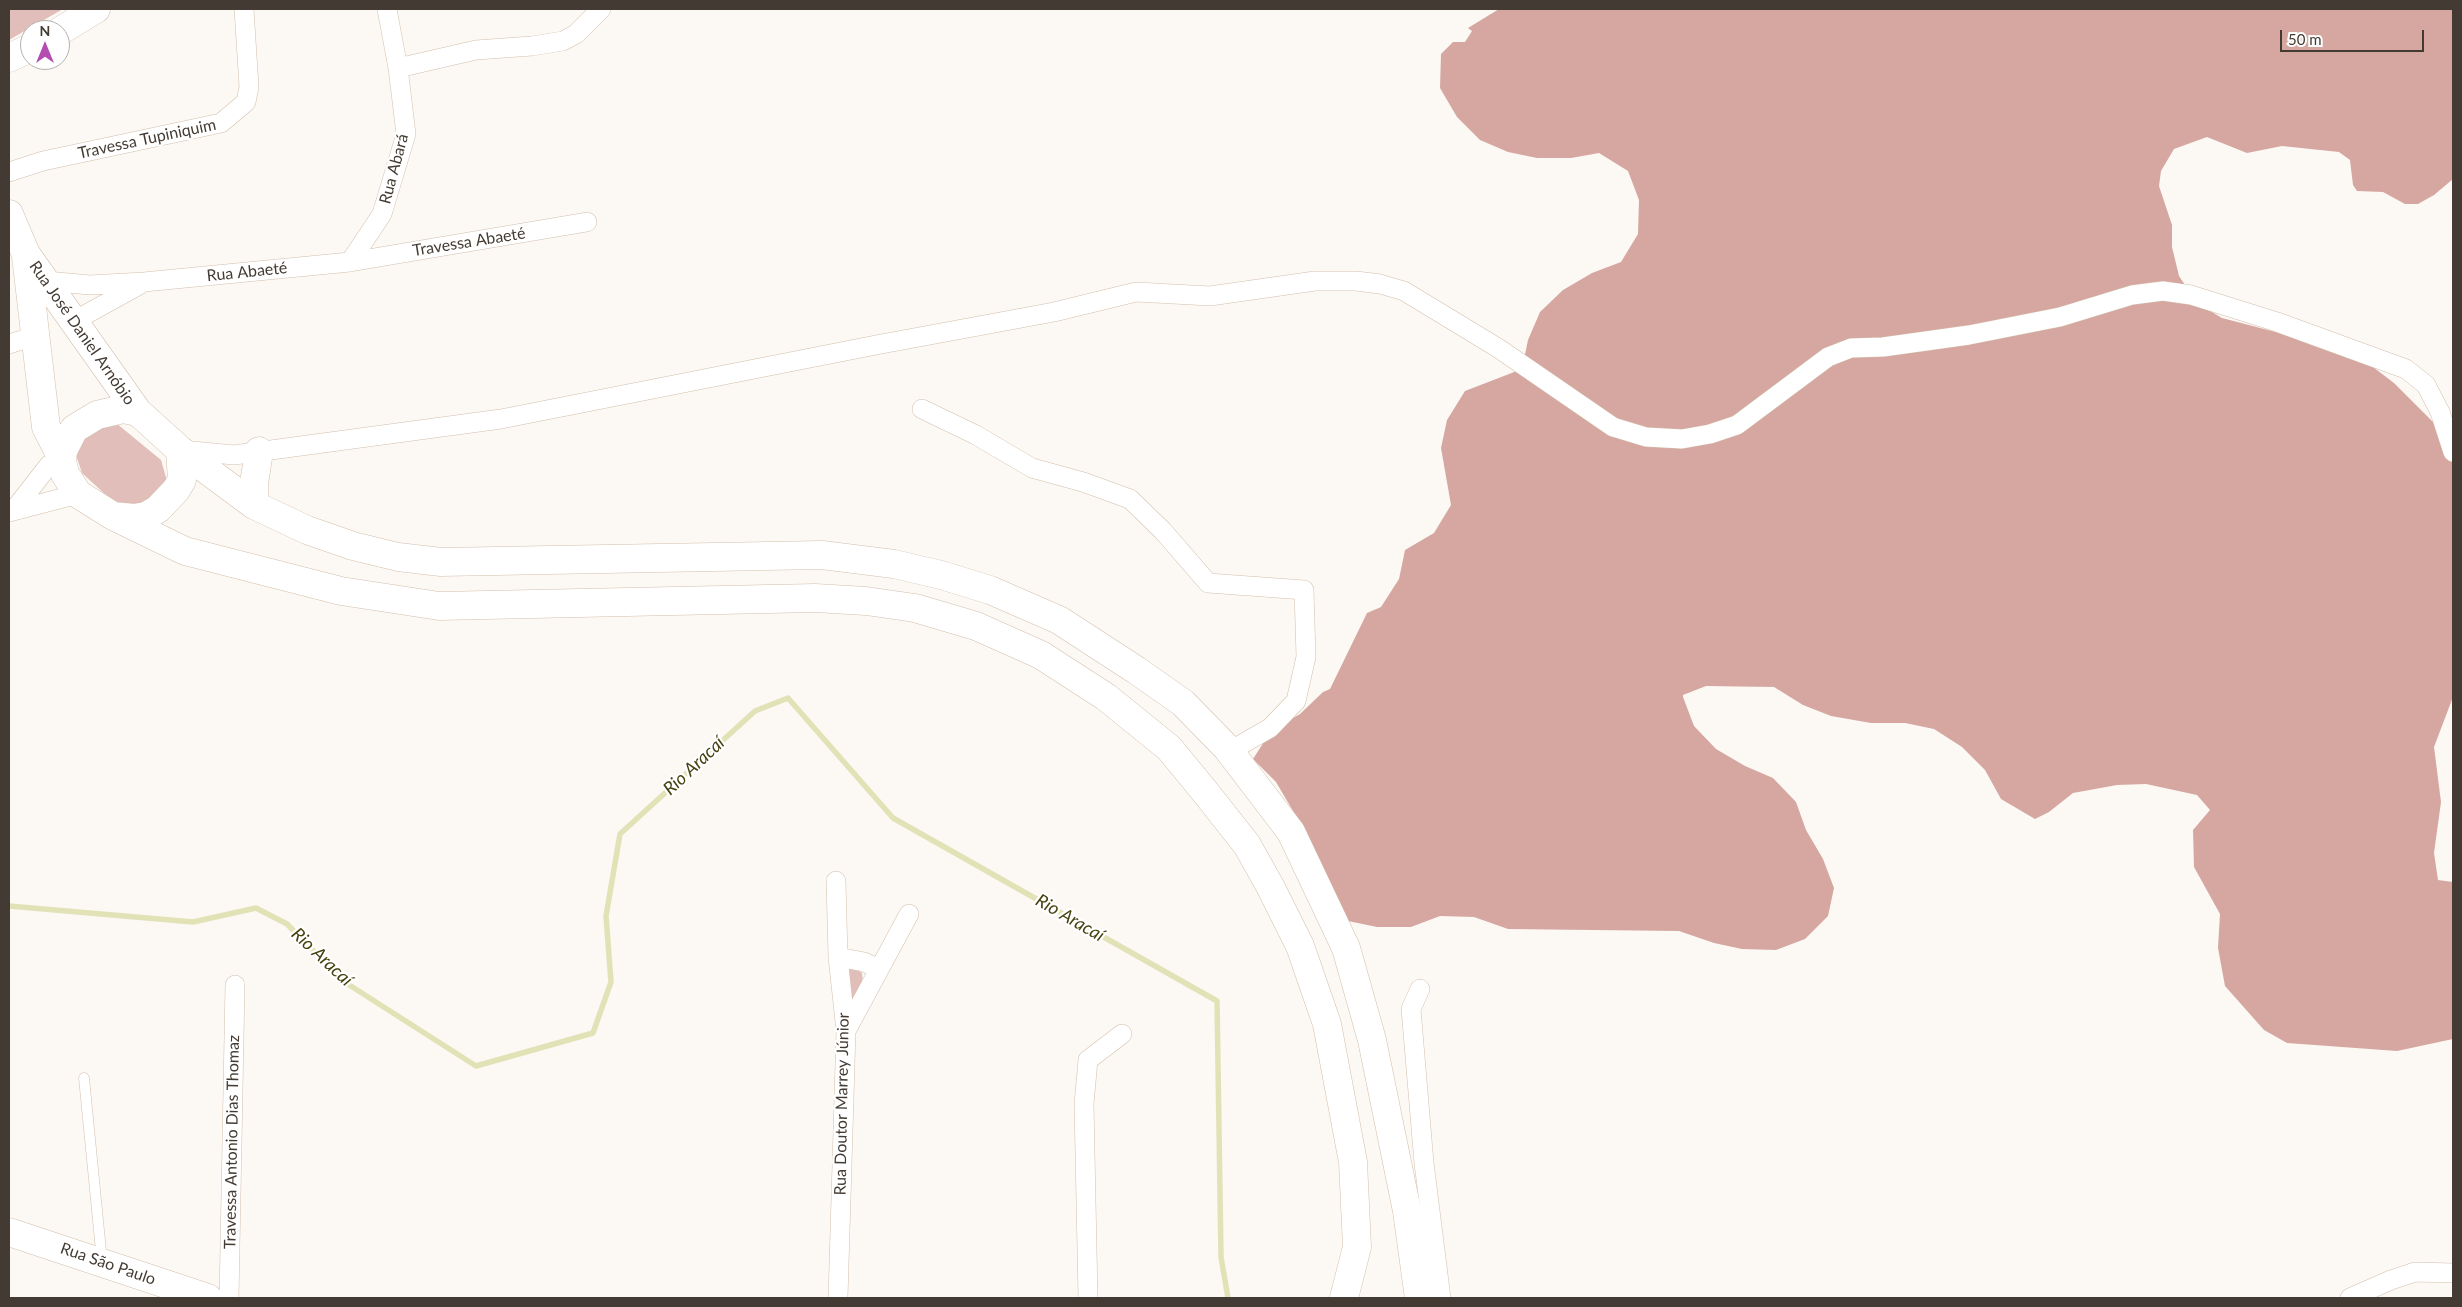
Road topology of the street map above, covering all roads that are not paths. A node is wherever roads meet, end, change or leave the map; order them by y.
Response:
1 (96, 9) edge
2 (244, 9) edge
3 (387, 9) edge
4 (601, 9) edge
5 (70, 25) edge
6 (398, 68) junction
7 (9, 172) edge
8 (9, 214) edge
9 (587, 222) dead end
10 (26, 254) junction
11 (350, 262) junction
12 (46, 281) junction
13 (144, 282) junction
14 (74, 321) junction
15 (35, 336) junction
16 (9, 344) edge
17 (922, 409) dead end
18 (138, 412) junction
19 (180, 450) junction
20 (259, 451) junction
21 (2453, 452) edge
22 (62, 459) junction
23 (78, 494) junction
24 (254, 505) junction
25 (11, 511) edge
26 (113, 516) junction
27 (1230, 751) junction
28 (836, 881) dead end
29 (909, 914) dead end
30 (838, 957) junction
31 (879, 969) junction
32 (234, 985) dead end
33 (1420, 989) dead end
34 (846, 1031) junction
35 (1122, 1034) dead end
36 (84, 1078) dead end
37 (9, 1232) edge
38 (102, 1262) junction
39 (2453, 1273) edge
40 (208, 1298) edge
41 (229, 1298) edge
42 (838, 1298) edge
43 (1088, 1298) edge
44 (1344, 1298) edge
45 (1419, 1298) edge
46 (1441, 1298) edge
47 (2350, 1298) edge

1 - 5 main road
2 - 7 street, Travessa Tupiniquim
3 - 6 street, Rua Abará
4 - 6 street
6 - 11 street, Rua Abará
8 - 10 main road, Rua José Daniel Arnóbio
9 - 11 street, Travessa Abaeté
10 - 12 main road, Rua José Daniel Arnóbio
10 - 15 main road, Rua José Daniel Arnóbio
11 - 13 street, Rua Abaeté
12 - 13 street, Rua Abaeté
12 - 14 main road, Rua José Daniel Arnóbio
13 - 14 street, Rua Abaeté
14 - 18 main road, Rua José Daniel Arnóbio
15 - 16 street
15 - 22 main road, Rua José Daniel Arnóbio
17 - 27 street
18 - 19 main road
18 - 22 main road
19 - 20 street
19 - 24 main road
19 - 26 main road
20 - 21 street
20 - 24 main road
22 - 23 main road
22 - 25 street
23 - 25 street
23 - 26 main road
24 - 27 main road
26 - 44 main road
27 - 45 main road
28 - 30 street, Rua Doutor Marrey Júnior
29 - 31 street
30 - 31 street
30 - 34 street, Rua Doutor Marrey Júnior
31 - 34 street
32 - 41 street, Travessa Antonio Dias Thomaz
33 - 46 street
34 - 42 street, Rua Doutor Marrey Júnior
35 - 43 street
36 - 38 lane
37 - 38 main road, Rua São Paulo
38 - 40 main road, Rua São Paulo
39 - 47 street

